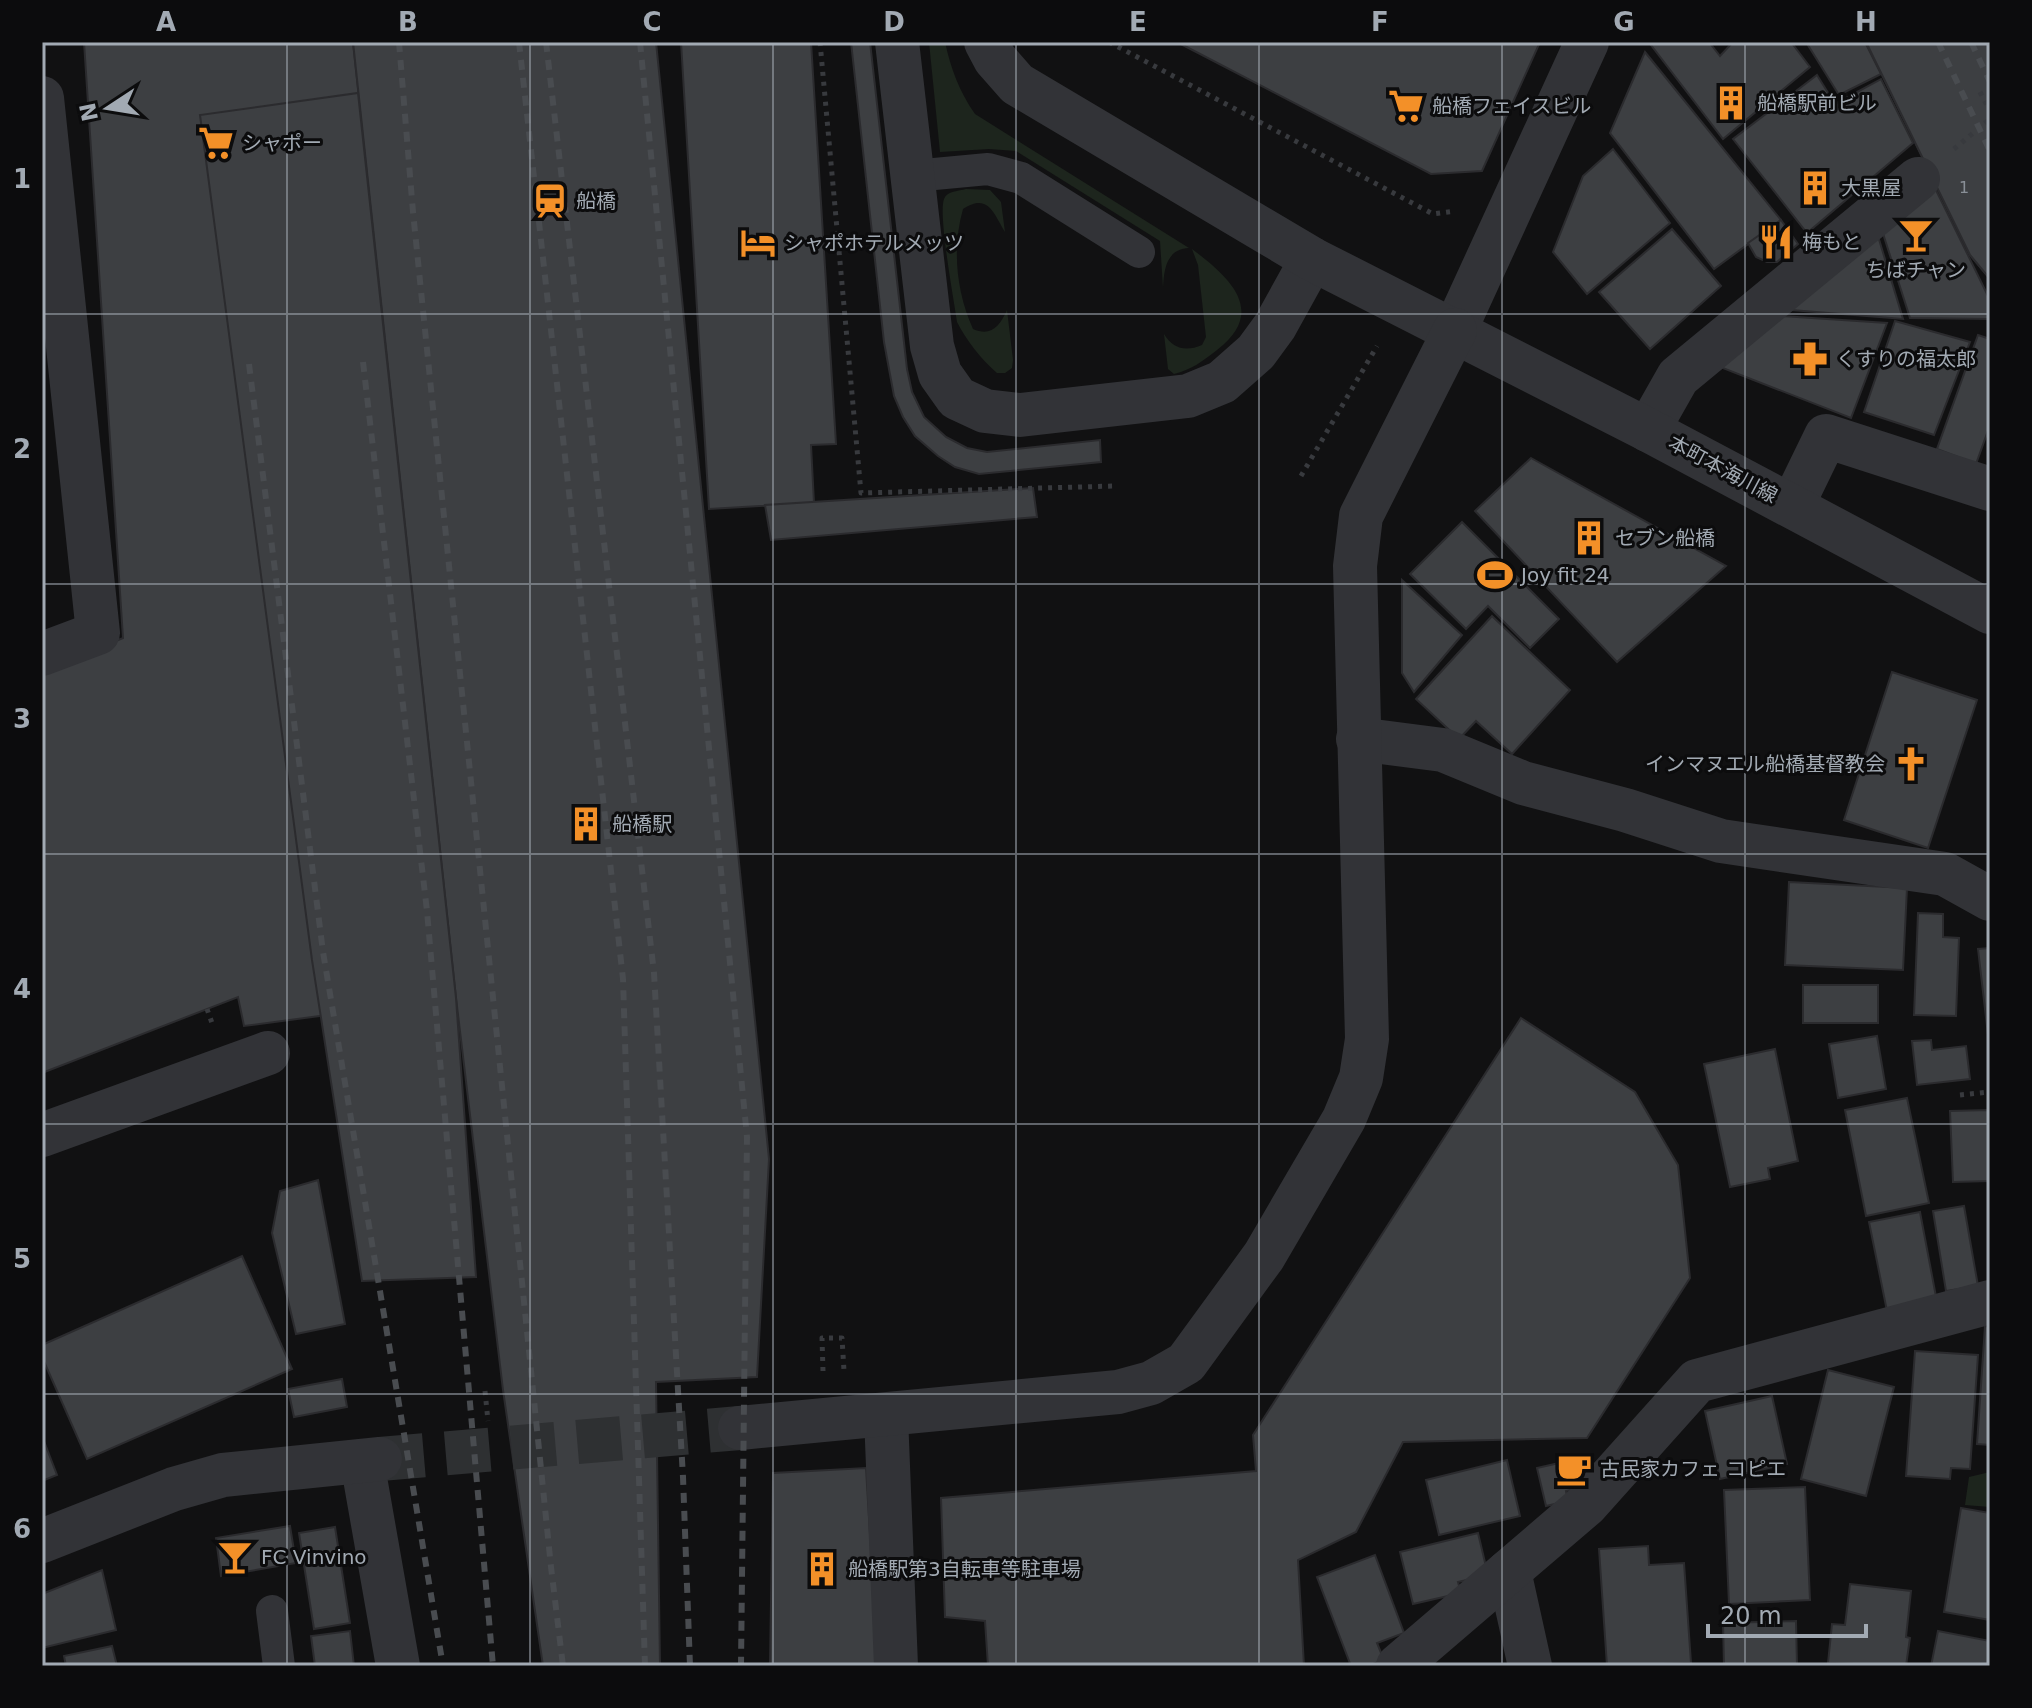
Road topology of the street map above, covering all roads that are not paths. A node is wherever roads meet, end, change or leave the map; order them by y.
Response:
1 (897, 42) edge
2 (986, 42) edge
3 (1587, 42) edge
4 (43, 117) edge
5 (913, 176) junction
6 (1918, 179) dead end
7 (1139, 252) dead end
8 (1312, 259) junction
9 (1455, 330) junction
10 (1648, 430) junction
11 (1990, 489) edge
12 (1792, 506) junction
13 (1990, 612) edge
14 (42, 654) edge
15 (1358, 739) junction
16 (1990, 899) edge
17 (268, 1053) dead end
18 (42, 1135) edge
19 (1990, 1302) edge
20 (886, 1416) junction
21 (740, 1428) tunnel mouth
22 (42, 1541) edge
23 (1509, 1571) junction
24 (272, 1611) dead end
25 (279, 1666) edge
26 (398, 1666) edge
27 (896, 1666) edge
28 (1398, 1666) edge
29 (1530, 1666) edge

1 - 5 street
2 - 8 street, 本町本海川線
3 - 9 street
4 - 14 street
5 - 7 lane
5 - 8 street
6 - 10 street
8 - 9 street, 本町本海川線
9 - 10 street, 本町本海川線
9 - 15 street
10 - 12 street, 本町本海川線
11 - 12 street
12 - 13 street, 本町本海川線
15 - 16 street
15 - 20 street
17 - 18 street
19 - 23 street
20 - 21 street
20 - 27 street
22 - 26 street
23 - 28 street
23 - 29 street
24 - 25 lane

